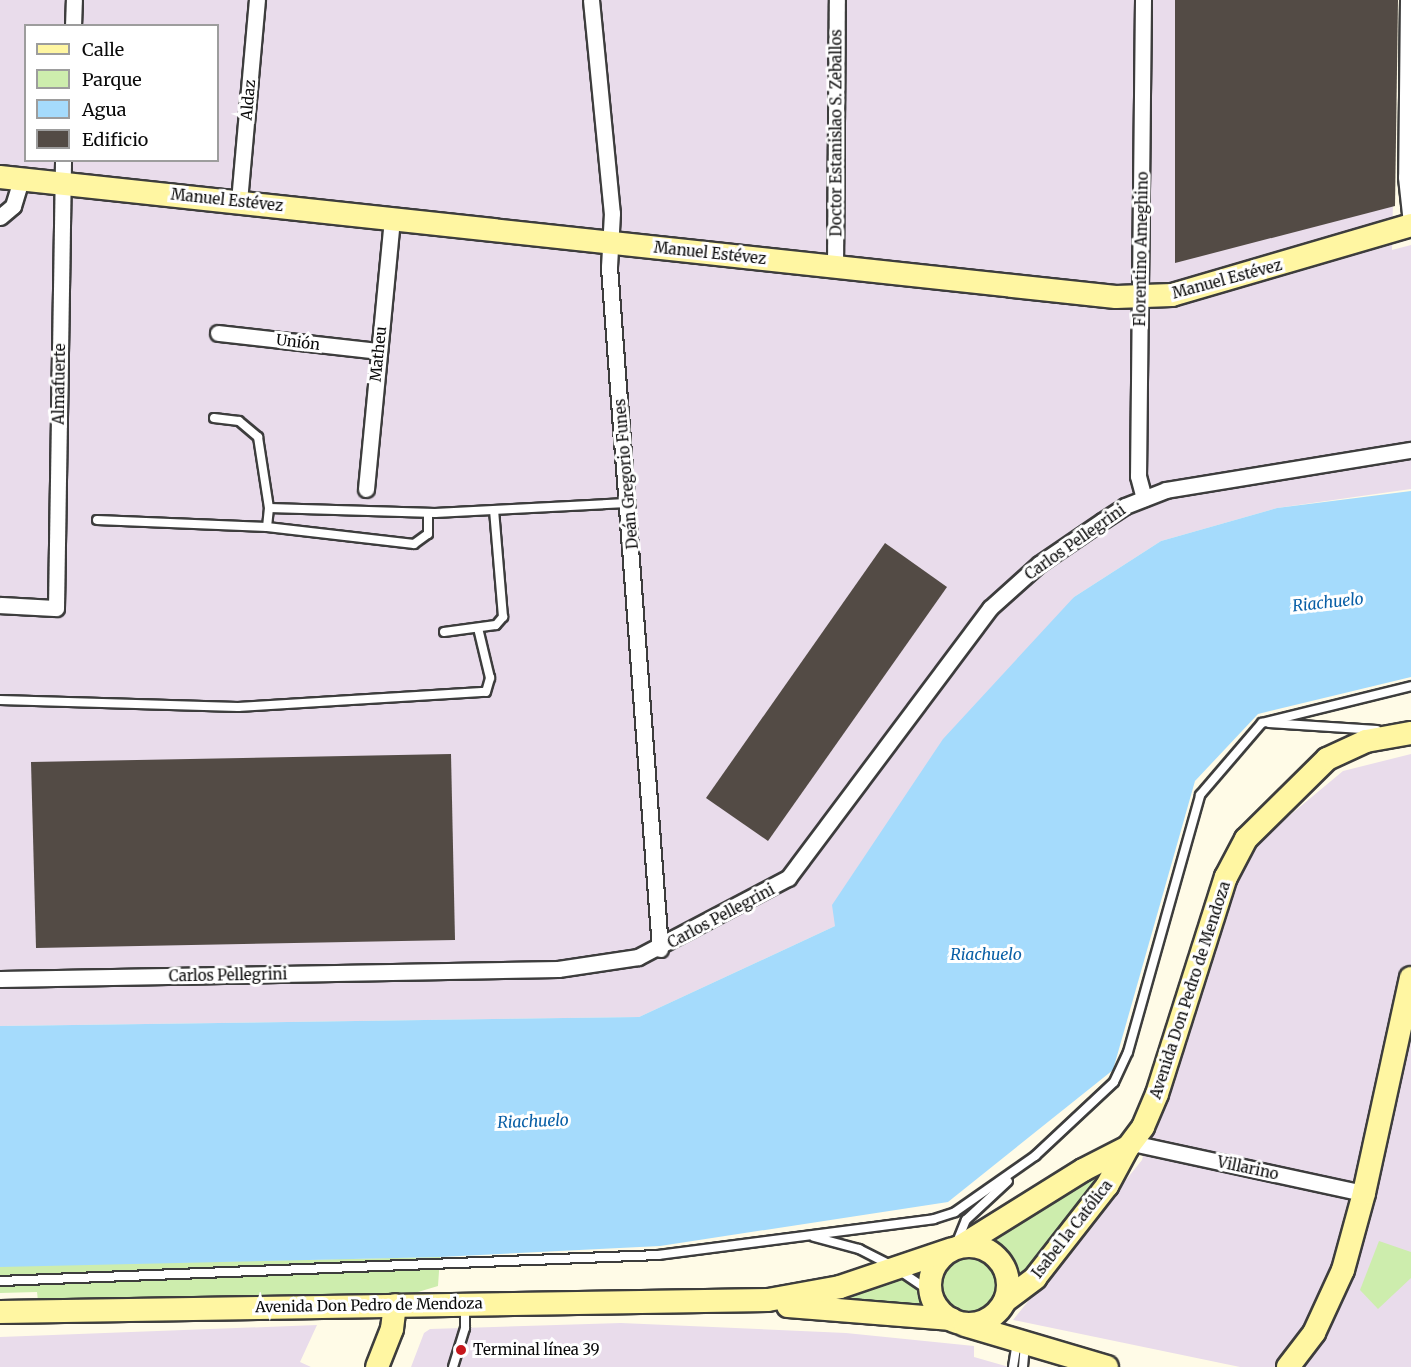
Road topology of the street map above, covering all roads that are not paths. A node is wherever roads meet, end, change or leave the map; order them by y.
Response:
1 (74, 0) edge
2 (257, 0) edge
3 (591, 0) edge
4 (837, 0) edge
5 (1143, 0) edge
6 (1408, 0) edge
7 (73, 24) edge
8 (63, 162) edge
9 (11, 178) edge
10 (61, 184) junction
11 (239, 201) junction
12 (0, 217) edge
13 (392, 220) junction
14 (1411, 224) edge
15 (611, 243) junction
16 (835, 267) junction
17 (1140, 297) junction
18 (218, 333) dead end
19 (379, 351) junction
20 (214, 418) dead end
21 (1411, 450) edge
22 (366, 489) dead end
23 (1144, 498) junction
24 (629, 503) junction
25 (269, 508) junction
26 (494, 510) junction
27 (428, 513) junction
28 (97, 520) dead end
29 (267, 526) junction
30 (0, 605) edge
31 (478, 627) junction
32 (444, 632) dead end
33 (1411, 686) edge
34 (0, 700) edge
35 (1262, 723) junction
36 (1411, 732) edge
37 (660, 949) junction
38 (1411, 978) edge
39 (0, 979) edge
40 (1130, 1145) junction
41 (1035, 1156) junction
42 (1364, 1193) junction
43 (810, 1236) junction
44 (956, 1248) junction
45 (897, 1269) junction
46 (0, 1281) edge
47 (930, 1291) junction
48 (738, 1302) junction
49 (1005, 1302) junction
50 (465, 1303) junction
51 (395, 1305) junction
52 (6, 1310) edge
53 (955, 1321) junction
54 (1025, 1344) junction
55 (1077, 1363) edge
56 (377, 1367) edge
57 (453, 1367) edge
58 (1013, 1367) edge
59 (1023, 1367) edge
60 (1107, 1367) edge
61 (1288, 1367) edge

1 - 7 street
2 - 11 street, Aldaz
3 - 15 street, Deán Gregorio Funes
4 - 16 street, Doctor Estanislao S. Zeballos
5 - 17 street, Florentino Ameghino
6 - 14 street
8 - 10 street, Almafuerte
9 - 10 main road, Manuel Estévez
9 - 12 street
10 - 11 main road, Manuel Estévez
10 - 30 street, Almafuerte
11 - 13 main road, Manuel Estévez
13 - 15 main road, Manuel Estévez
13 - 19 street, Matheu
14 - 17 main road, Manuel Estévez
15 - 16 main road, Manuel Estévez
15 - 24 street, Deán Gregorio Funes
16 - 17 main road, Manuel Estévez
17 - 23 street, Florentino Ameghino
18 - 19 street, Unión
19 - 22 street, Matheu
20 - 25 lane
21 - 23 street, Carlos Pellegrini
23 - 37 street, Carlos Pellegrini
24 - 26 lane
24 - 37 street, Deán Gregorio Funes
25 - 27 lane
25 - 29 lane
26 - 27 lane
26 - 31 lane
27 - 29 lane
28 - 29 lane
31 - 32 lane
31 - 34 lane
33 - 35 lane
35 - 36 lane
35 - 41 lane
36 - 40 main road, Avenida Don Pedro de Mendoza
37 - 39 street, Carlos Pellegrini
38 - 42 main road
40 - 42 street, Villarino
40 - 44 main road, Avenida Don Pedro de Mendoza
40 - 49 main road, Isabel la Católica
41 - 43 lane
41 - 44 lane
42 - 61 main road
43 - 45 lane
43 - 46 lane
44 - 45 main road, Avenida Don Pedro de Mendoza
44 - 47 main road
44 - 49 main road
45 - 47 lane
45 - 48 main road, Avenida Don Pedro de Mendoza
47 - 53 main road
48 - 50 main road, Avenida Don Pedro de Mendoza
48 - 53 main road, Avenida Don Pedro de Mendoza
49 - 53 main road
49 - 54 main road
50 - 51 main road, Avenida Don Pedro de Mendoza
50 - 57 lane
51 - 52 main road, Avenida Don Pedro de Mendoza
51 - 56 main road
53 - 54 main road
54 - 55 main road
54 - 58 lane
54 - 59 lane
55 - 60 main road

